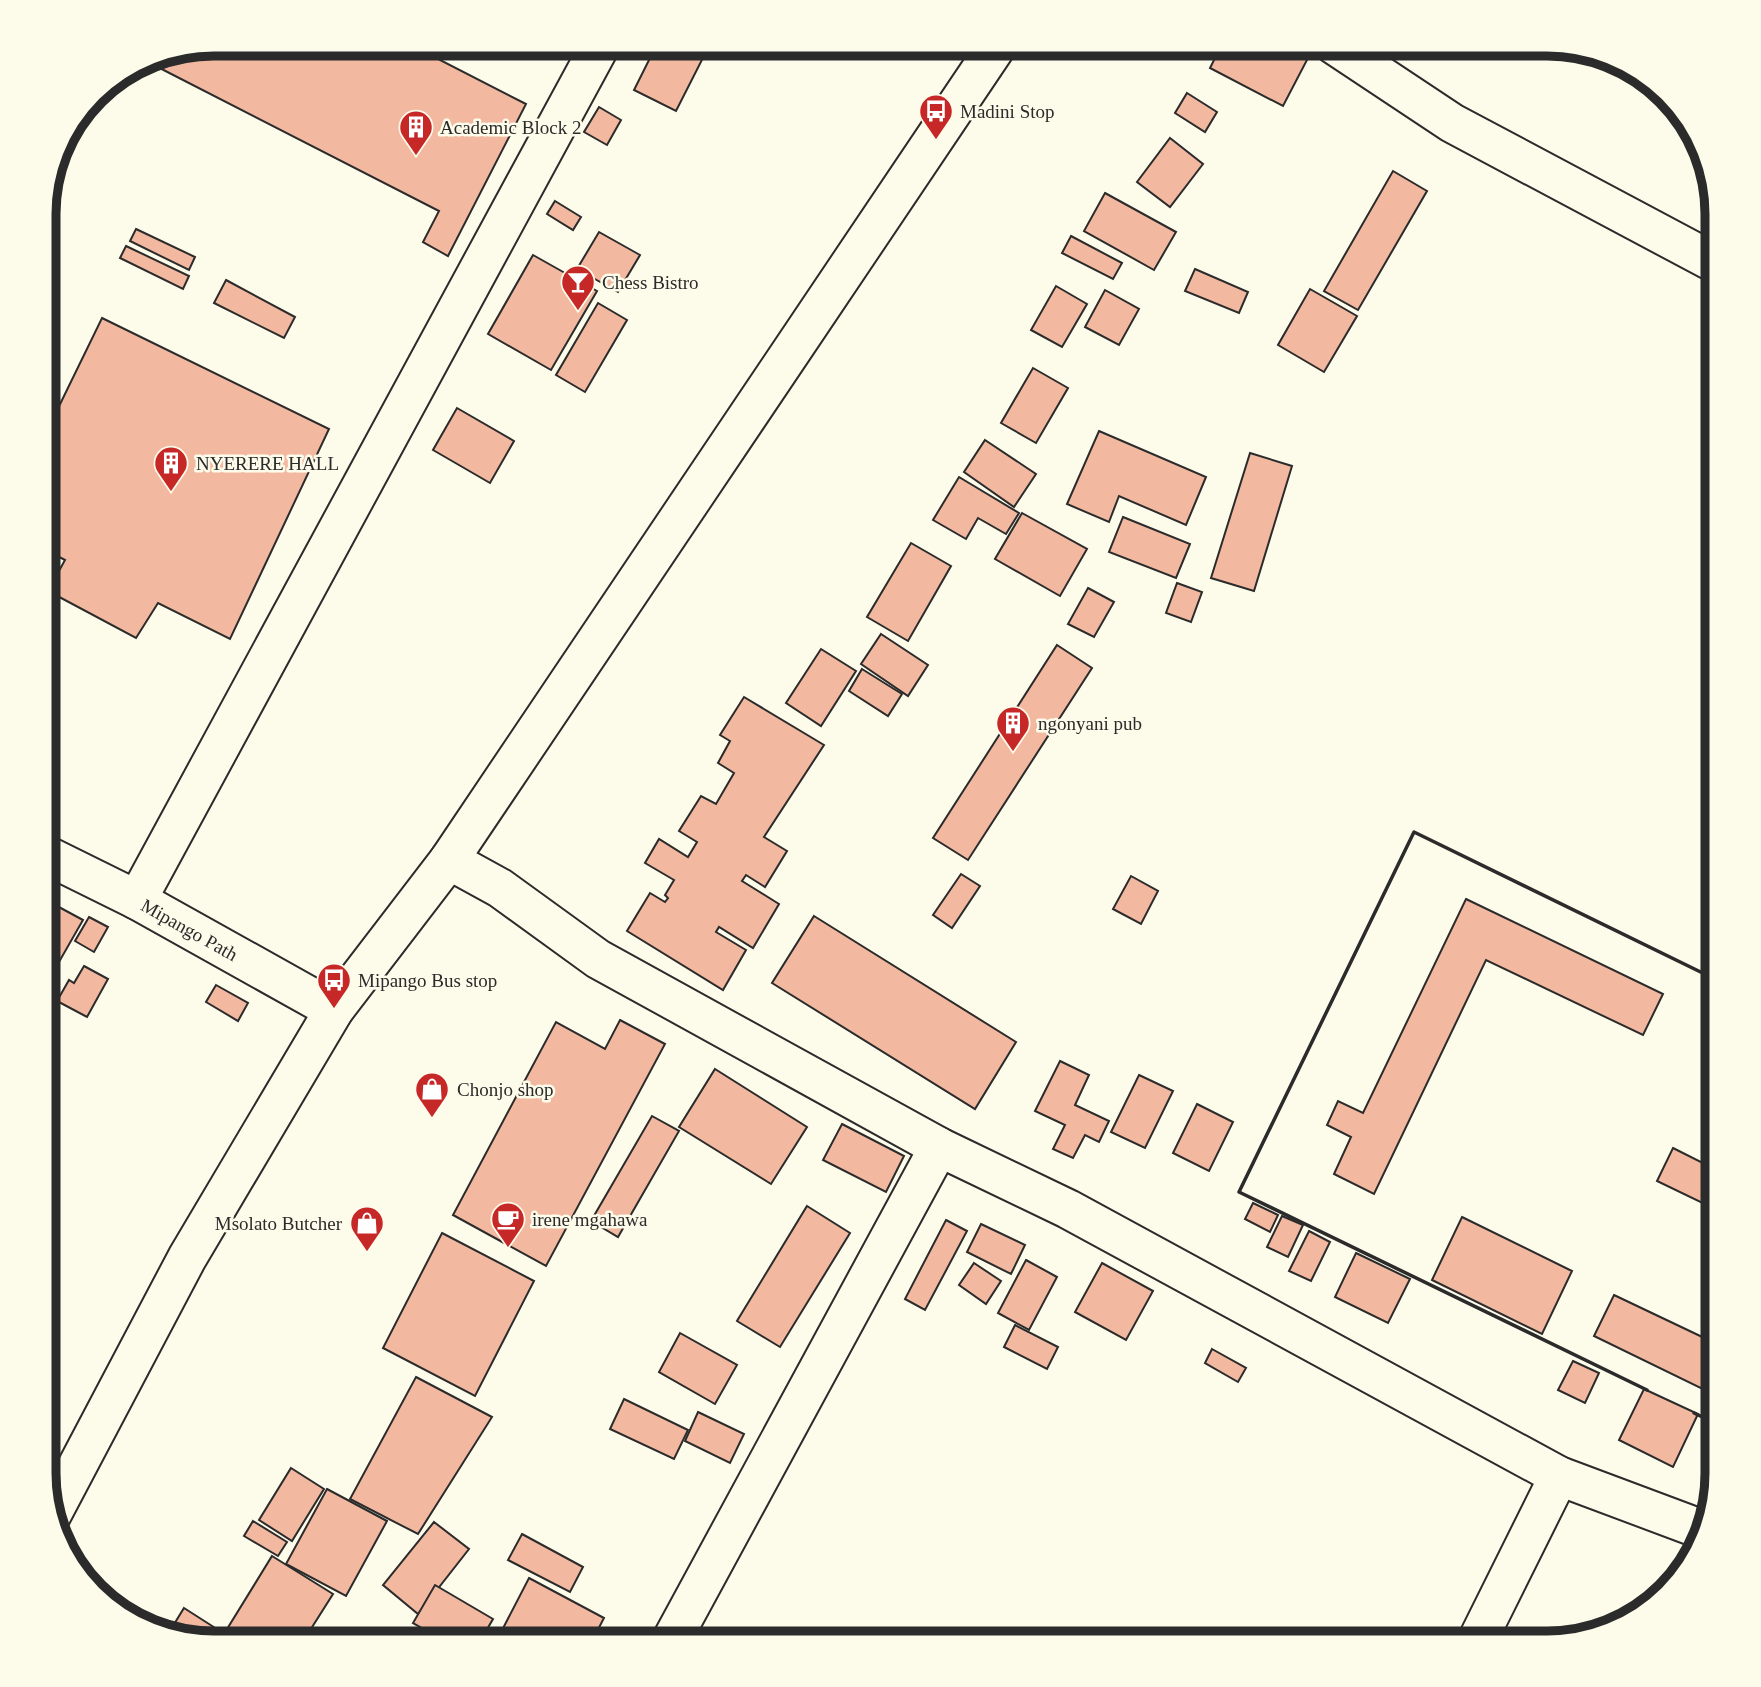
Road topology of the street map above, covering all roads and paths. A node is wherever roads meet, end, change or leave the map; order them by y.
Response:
1 (594, 56) edge
2 (990, 56) edge
3 (1351, 56) edge
4 (1705, 258) edge
5 (56, 860) edge
6 (449, 860) junction
7 (137, 900) junction
8 (334, 1010) junction
9 (939, 1147) junction
10 (1559, 1476) junction
11 (59, 1501) edge
12 (1695, 1527) edge
13 (677, 1631) edge
14 (1482, 1631) edge

1 - 7 main road
2 - 6 main road
3 - 4 main road
5 - 7 main road, Mipango Path
6 - 8 main road
6 - 9 main road
7 - 8 main road, Mipango Path
8 - 11 main road
9 - 10 main road
9 - 13 main road
10 - 12 main road
10 - 14 main road

